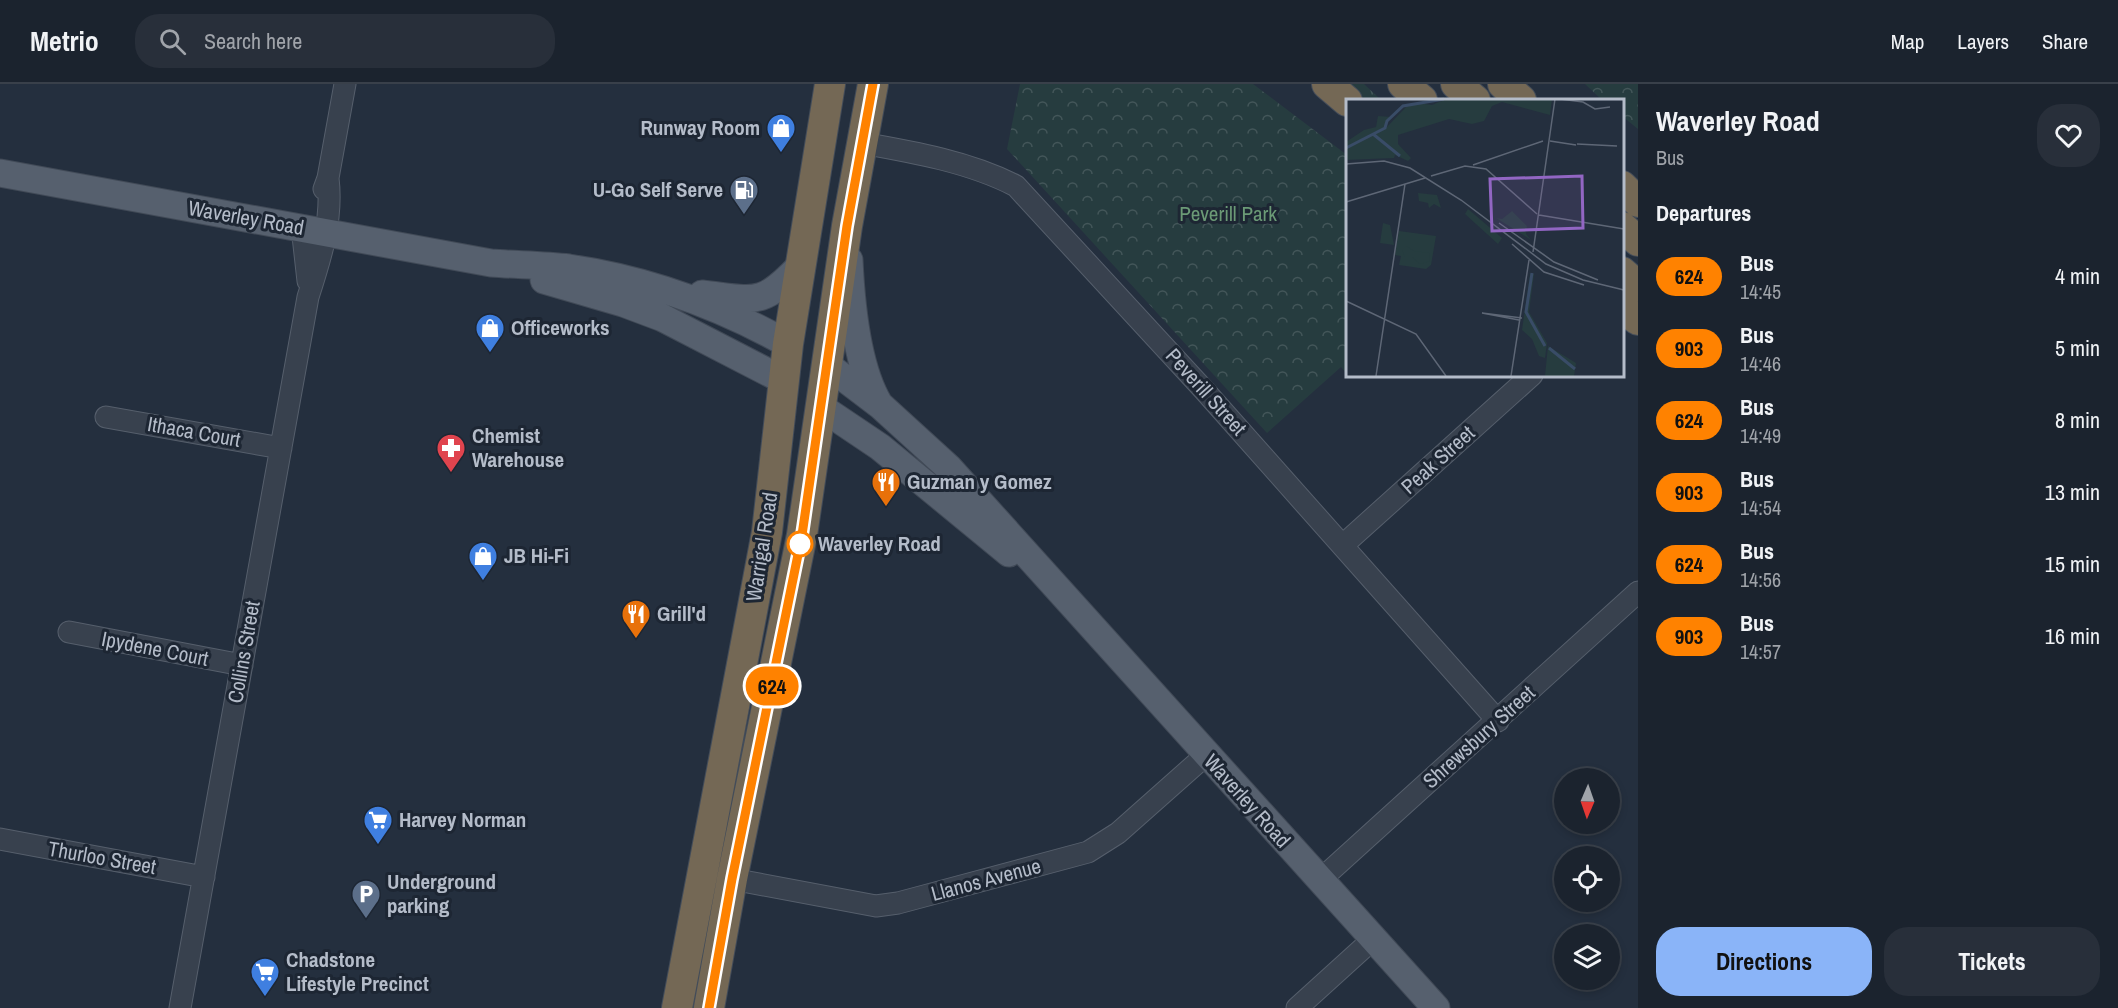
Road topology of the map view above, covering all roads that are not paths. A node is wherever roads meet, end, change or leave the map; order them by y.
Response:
1 (345, 84) edge
2 (830, 84) edge
3 (873, 84) edge
4 (1327, 84) edge
5 (1403, 84) edge
6 (1456, 84) edge
7 (1503, 84) edge
8 (1421, 99) edge
9 (1474, 99) edge
10 (1520, 99) edge
11 (1346, 100) edge
12 (862, 143) junction
13 (0, 173) edge
14 (1623, 187) edge
15 (1638, 202) edge
16 (847, 226) junction
17 (1623, 228) edge
18 (314, 230) junction
19 (1638, 241) edge
20 (491, 263) junction
21 (800, 266) junction
22 (1623, 273) edge
23 (1638, 286) edge
24 (663, 289) junction
25 (1623, 309) edge
26 (1638, 320) edge
27 (788, 344) junction
28 (827, 365) junction
29 (1531, 376) edge
30 (783, 380) junction
31 (880, 406) junction
32 (822, 408) junction
33 (106, 417) dead end
34 (281, 448) junction
35 (1343, 545) junction
36 (1061, 591) junction
37 (1635, 600) edge
38 (69, 632) dead end
39 (242, 665) junction
40 (1498, 721) junction
41 (1206, 755) junction
42 (0, 839) edge
43 (204, 877) junction
44 (732, 879) junction
45 (1319, 881) junction
46 (1372, 940) junction
47 (180, 1008) edge
48 (677, 1008) edge
49 (709, 1008) edge
50 (1297, 1008) edge
51 (1436, 1008) edge

1 - 18 street, Collins Street
2 - 21 highway, Warrigal Road
3 - 12 highway, Warrigal Road
4 - 11 highway
5 - 8 highway
6 - 9 highway
7 - 10 highway
12 - 16 highway, Warrigal Road
12 - 35 street, Peverill Street
13 - 18 main road, Waverley Road
14 - 15 highway
16 - 28 highway, Warrigal Road
16 - 31 main road
17 - 19 highway
18 - 20 main road, Waverley Road
18 - 34 street, Collins Street
20 - 24 main road, Waverley Road
20 - 30 main road, Waverley Road
21 - 24 main road
21 - 27 highway, Warrigal Road
22 - 23 highway
24 - 27 main road, Waverley Road
25 - 26 highway
27 - 28 highway, Waverley Road
27 - 30 highway, Warrigal Road
28 - 31 main road, Waverley Road
28 - 32 highway, Warrigal Road
29 - 35 street, Peak Street
30 - 32 highway, Waverley Road
30 - 48 highway, Warrigal Road
31 - 36 main road, Waverley Road
32 - 36 main road, Waverley Road
32 - 44 highway, Warrigal Road
33 - 34 street, Ithaca Court
34 - 39 street, Collins Street
35 - 40 street, Peverill Street
36 - 41 main road, Waverley Road
37 - 40 street, Shrewsbury Street
38 - 39 street, Ipydene Court
39 - 43 street, Collins Street
40 - 45 street, Shrewsbury Street
41 - 44 street, Llanos Avenue
41 - 45 main road, Waverley Road
42 - 43 street, Thurloo Street
43 - 47 street, Collins Street
44 - 49 highway, Warrigal Road
45 - 46 main road, Waverley Road
46 - 50 street
46 - 51 main road, Waverley Road

